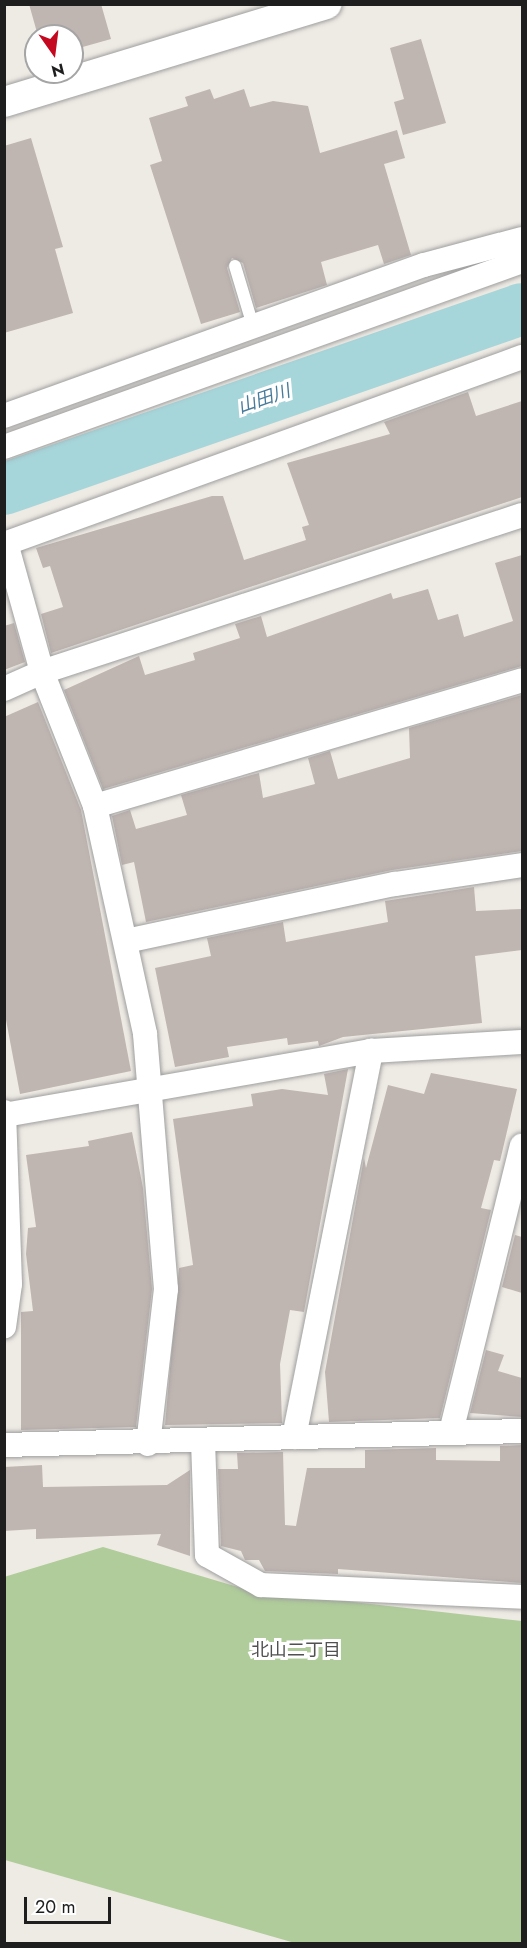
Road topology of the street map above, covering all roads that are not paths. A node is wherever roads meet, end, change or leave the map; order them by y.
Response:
1 (326, 4) edge
2 (4, 102) edge
3 (522, 239) edge
4 (522, 261) edge
5 (235, 266) dead end
6 (253, 326) junction
7 (522, 357) edge
8 (4, 416) edge
9 (4, 447) edge
10 (522, 515) edge
11 (5, 544) edge
12 (42, 672) junction
13 (522, 680) edge
14 (4, 689) edge
15 (95, 806) junction
16 (522, 865) edge
17 (126, 941) junction
18 (522, 1042) edge
19 (371, 1052) junction
20 (152, 1088) junction
21 (5, 1114) edge
22 (522, 1146) edge
23 (7, 1284) edge
24 (4, 1327) edge
25 (522, 1431) edge
26 (451, 1432) junction
27 (294, 1437) junction
28 (203, 1441) junction
29 (148, 1444) junction
30 (4, 1445) edge
31 (522, 1597) edge

1 - 2 street
3 - 6 street
4 - 9 street
5 - 6 lane
6 - 8 street
7 - 11 street
10 - 12 street
11 - 12 street
12 - 14 street
12 - 15 street
13 - 15 street
15 - 17 street
16 - 17 street
17 - 20 street
18 - 19 street
19 - 20 street
19 - 27 street
20 - 21 street
20 - 29 street
21 - 23 street
22 - 26 street
23 - 24 street
25 - 26 street
26 - 27 street
27 - 28 street
28 - 29 street
28 - 31 street
29 - 30 street

